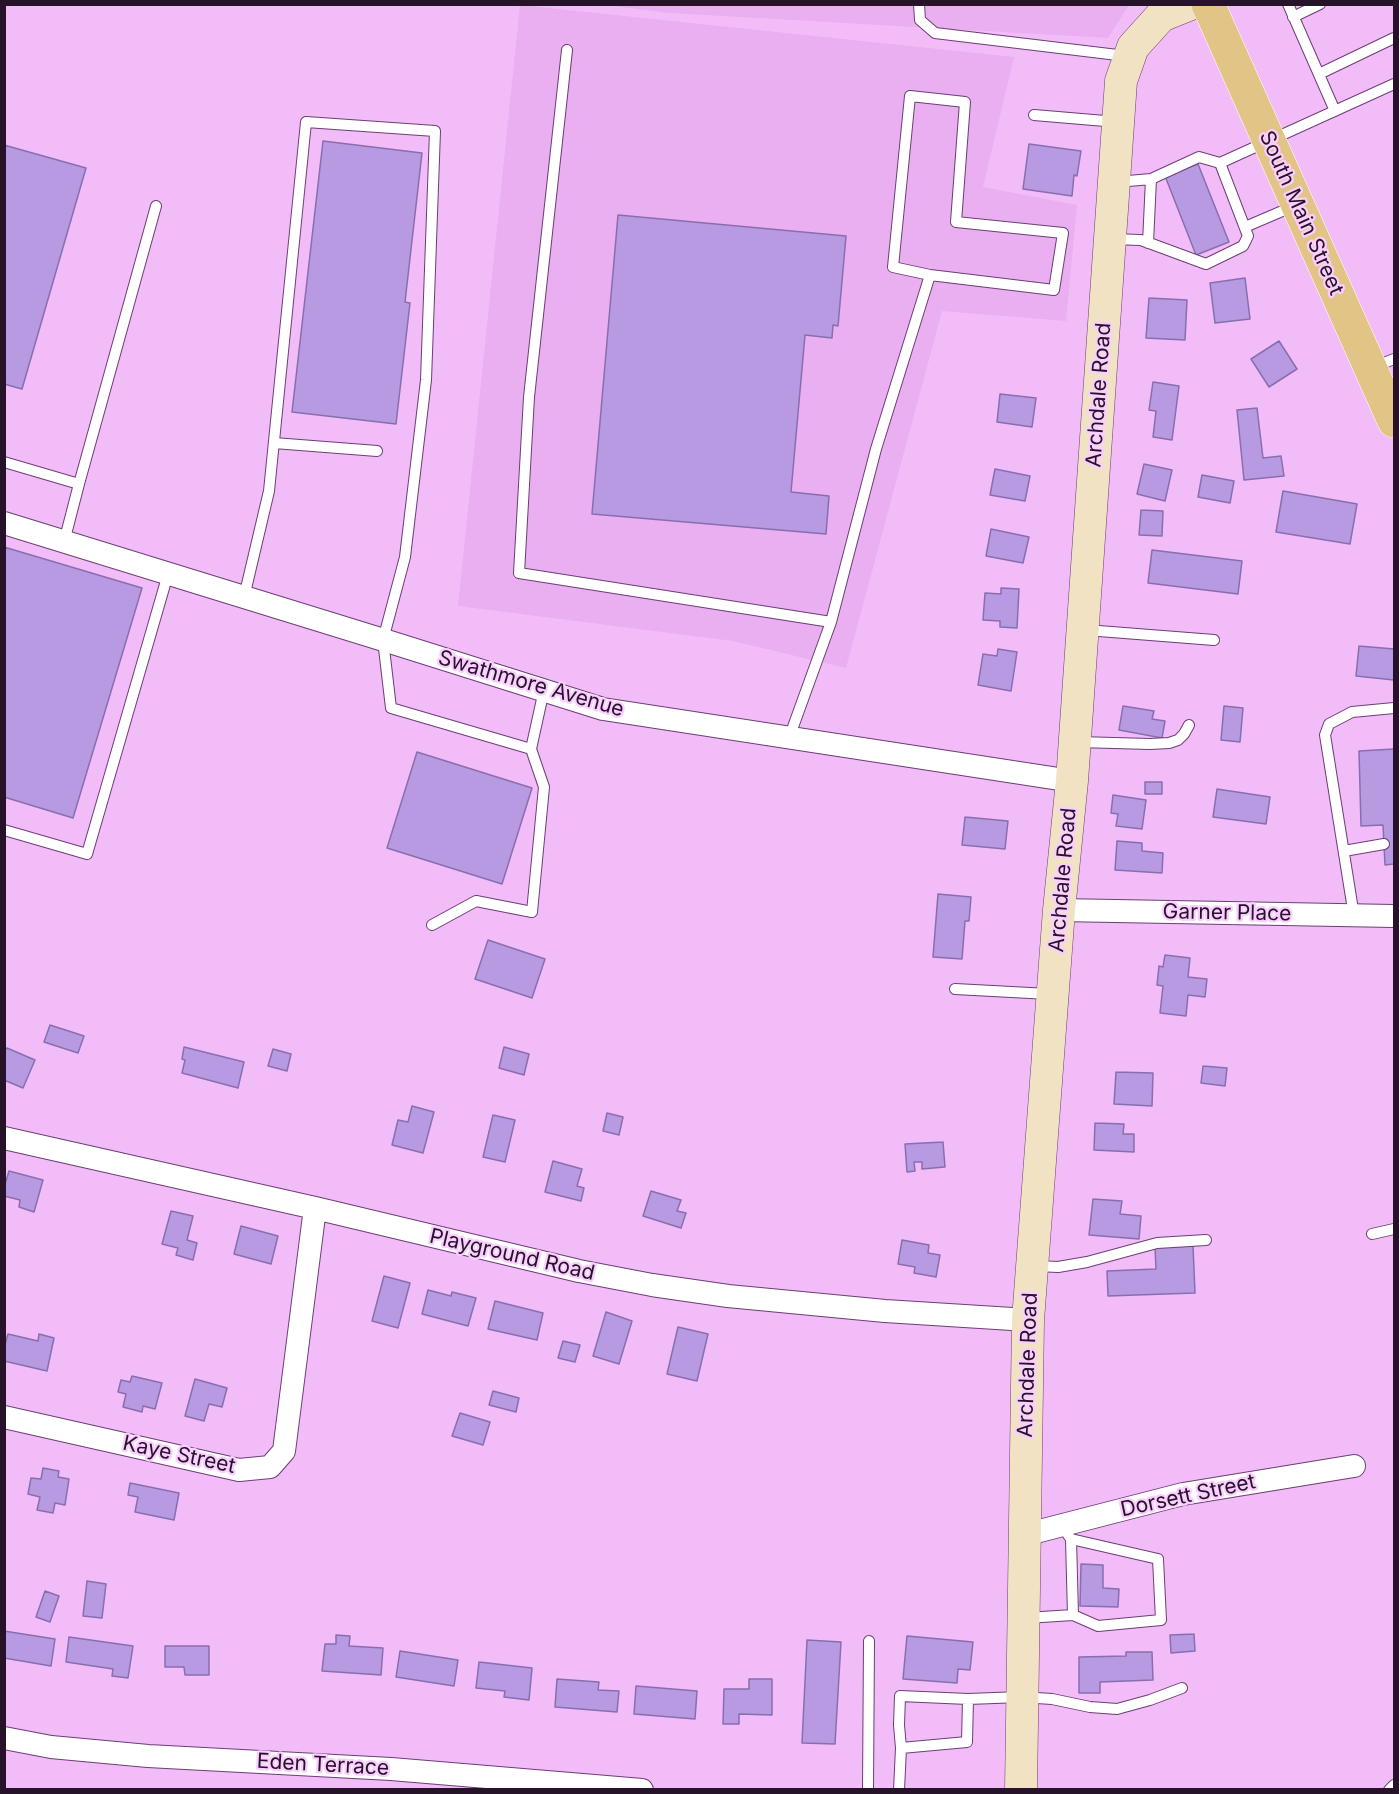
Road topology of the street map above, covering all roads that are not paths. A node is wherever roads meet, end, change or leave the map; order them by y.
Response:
1 (919, 4) edge
2 (1191, 4) edge
3 (1208, 4) edge
4 (1288, 4) edge
5 (1320, 4) edge
6 (1293, 17) junction
7 (1395, 38) edge
8 (567, 50) dead end
9 (1130, 56) junction
10 (1319, 74) junction
11 (1395, 84) edge
12 (1335, 111) junction
13 (1034, 115) dead end
14 (1118, 122) junction
15 (1269, 142) junction
16 (1220, 163) junction
17 (1151, 179) junction
18 (1114, 182) junction
19 (1297, 205) junction
20 (156, 206) dead end
21 (1245, 227) junction
22 (1110, 239) junction
23 (1148, 243) junction
24 (930, 275) junction
25 (1383, 364) edge
26 (1395, 421) edge
27 (274, 443) junction
28 (377, 450) dead end
29 (4, 462) edge
30 (79, 484) junction
31 (4, 523) edge
32 (64, 542) junction
33 (168, 573) junction
34 (244, 597) junction
35 (831, 622) junction
36 (1083, 630) junction
37 (384, 640) junction
38 (1214, 640) dead end
39 (544, 690) junction
40 (1395, 708) edge
41 (1189, 725) dead end
42 (789, 738) junction
43 (1075, 742) junction
44 (531, 749) junction
45 (1072, 781) junction
46 (4, 830) edge
47 (1384, 844) dead end
48 (1344, 851) junction
49 (1059, 910) junction
50 (1395, 915) edge
51 (1354, 916) junction
52 (432, 924) dead end
53 (955, 989) dead end
54 (1053, 994) junction
55 (4, 1138) edge
56 (315, 1208) junction
57 (1395, 1229) edge
58 (1372, 1234) dead end
59 (1206, 1240) dead end
60 (1033, 1266) junction
61 (1028, 1320) junction
62 (4, 1417) edge
63 (1354, 1466) dead end
64 (1066, 1532) junction
65 (1024, 1535) junction
66 (1073, 1615) junction
67 (1023, 1618) junction
68 (869, 1641) dead end
69 (1182, 1688) dead end
70 (1021, 1697) junction
71 (968, 1698) junction
72 (4, 1738) edge
73 (901, 1748) junction
74 (1395, 1785) edge
75 (642, 1790) edge
76 (868, 1790) edge
77 (899, 1790) edge
78 (1021, 1790) edge
79 (1389, 1790) edge

1 - 9 lane
2 - 9 main road, Archdale Road
3 - 15 main road, South Main Street
4 - 6 lane
5 - 6 lane
6 - 10 lane
7 - 10 lane
8 - 35 lane
9 - 14 main road, Archdale Road
10 - 12 lane
11 - 12 lane
12 - 15 lane
13 - 14 lane
14 - 18 main road, Archdale Road
15 - 16 lane
15 - 19 main road, South Main Street
16 - 17 lane
16 - 21 lane
17 - 18 lane
17 - 23 lane
18 - 22 main road, Archdale Road
19 - 21 lane
19 - 25 main road, South Main Street
20 - 30 lane
21 - 23 lane
22 - 23 lane
22 - 36 main road, Archdale Road
24 - 24 lane
24 - 35 lane
25 - 26 main road, South Main Street
27 - 28 lane
27 - 34 lane
27 - 37 lane
29 - 30 lane
30 - 32 lane
31 - 32 street, Swathmore Avenue
32 - 33 street, Swathmore Avenue
33 - 34 street, Swathmore Avenue
33 - 46 lane
34 - 37 street, Swathmore Avenue
35 - 42 lane
36 - 38 lane
36 - 43 main road, Archdale Road
37 - 39 street, Swathmore Avenue
37 - 44 lane
39 - 42 street, Swathmore Avenue
39 - 44 lane
40 - 48 lane
41 - 43 lane
42 - 45 street, Swathmore Avenue
43 - 45 main road, Archdale Road
44 - 52 lane
45 - 49 main road, Archdale Road
47 - 48 lane
48 - 51 lane
49 - 51 street, Garner Place
49 - 54 main road, Archdale Road
50 - 51 street, Garner Place
53 - 54 lane
54 - 60 main road, Archdale Road
55 - 56 street, Playground Road
56 - 61 street, Playground Road
56 - 62 street, Kaye Street
57 - 58 lane
59 - 60 lane
60 - 61 main road, Archdale Road
61 - 65 main road, Archdale Road
63 - 64 street, Dorsett Street
64 - 65 street, Dorsett Street
64 - 66 lane
64 - 66 lane
65 - 67 main road, Archdale Road
66 - 67 lane
67 - 70 main road, Archdale Road
68 - 76 lane
69 - 70 lane
70 - 71 lane
70 - 78 main road, Archdale Road
71 - 73 lane
71 - 73 lane
72 - 75 street, Eden Terrace
73 - 77 lane
74 - 79 lane

